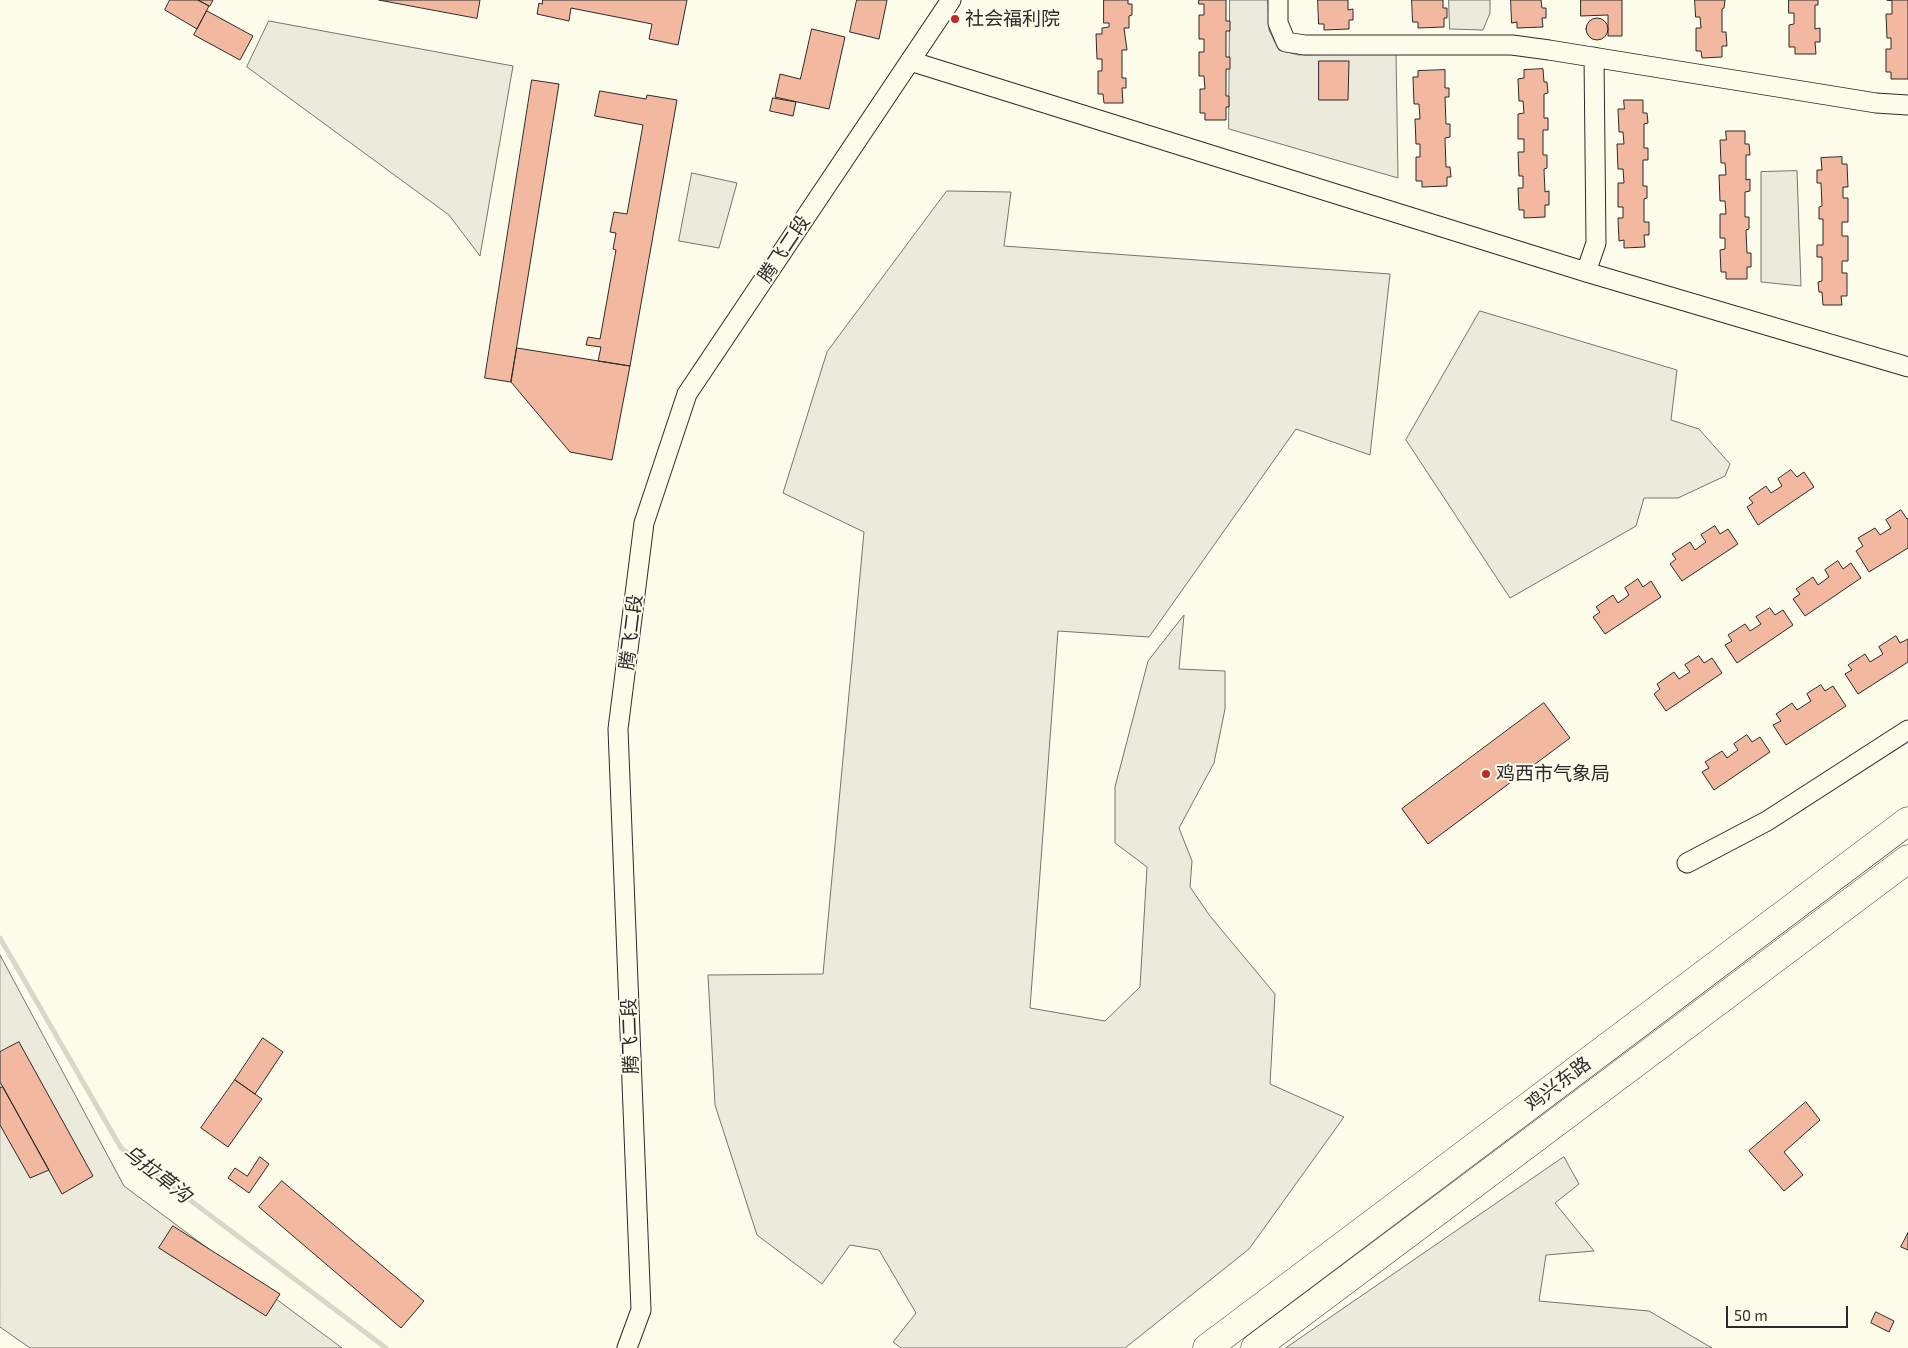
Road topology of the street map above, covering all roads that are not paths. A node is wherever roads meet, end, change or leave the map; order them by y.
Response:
1 (951, 0) edge
2 (1278, 0) edge
3 (1594, 57) junction
4 (910, 61) junction
5 (1908, 105) edge
6 (1586, 272) junction
7 (1908, 367) edge
8 (1908, 730) edge
9 (1908, 821) edge
10 (1908, 859) edge
11 (1687, 863) dead end
12 (627, 1348) edge
13 (1207, 1348) edge
14 (1255, 1348) edge

1 - 4 street, 腾飞二段
2 - 3 street
3 - 5 street
3 - 6 street
4 - 6 street
4 - 12 street, 腾飞二段
6 - 7 street
8 - 11 street
9 - 13 highway, 鸡兴东路
10 - 14 highway, 鸡兴东路

